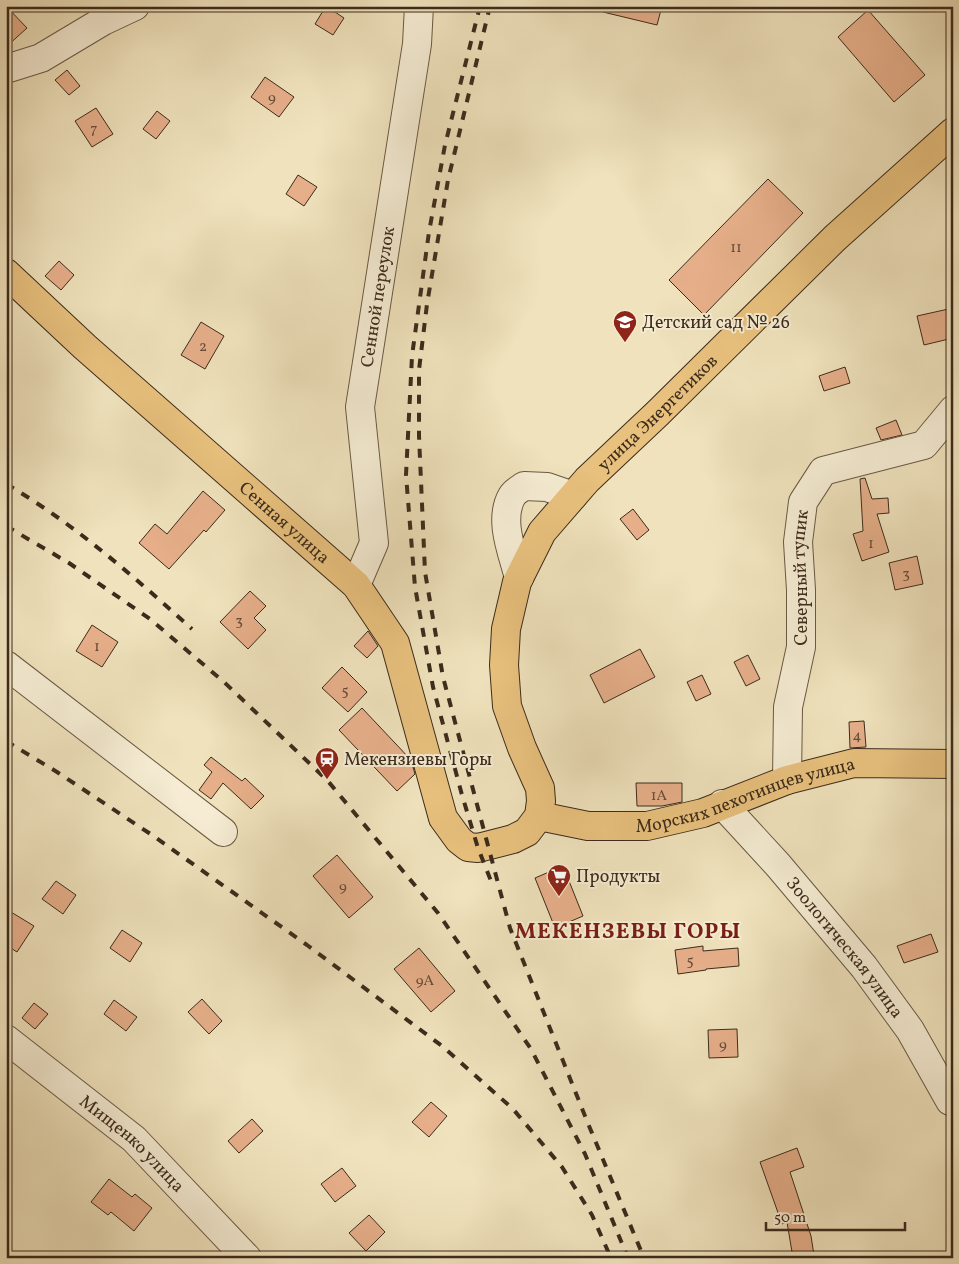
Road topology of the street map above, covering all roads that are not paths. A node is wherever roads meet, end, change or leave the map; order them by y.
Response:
1 (135, 6) edge
2 (418, 6) edge
3 (6, 69) edge
4 (953, 132) edge
5 (6, 273) edge
6 (953, 410) edge
7 (573, 496) junction
8 (519, 578) junction
9 (356, 585) junction
10 (6, 665) edge
11 (953, 764) edge
12 (787, 780) junction
13 (722, 804) junction
14 (539, 816) junction
15 (223, 832) dead end
16 (6, 1039) edge
17 (950, 1102) dead end
18 (246, 1258) edge

1 - 3 street
2 - 9 street, Сенной переулок
4 - 7 main road, улица Энергетиков
5 - 9 main road, Сенная улица
6 - 12 street, Северный тупик
7 - 8 main road, улица Энергетиков
7 - 8 street
8 - 14 main road, улица Энергетиков
9 - 14 main road, Сенная улица
10 - 15 street
11 - 12 main road, Морских пехотинцев улица
12 - 13 main road, Морских пехотинцев улица
13 - 14 main road, Морских пехотинцев улица
13 - 17 street, Зоологическая улица
16 - 18 street, Мищенко улица

